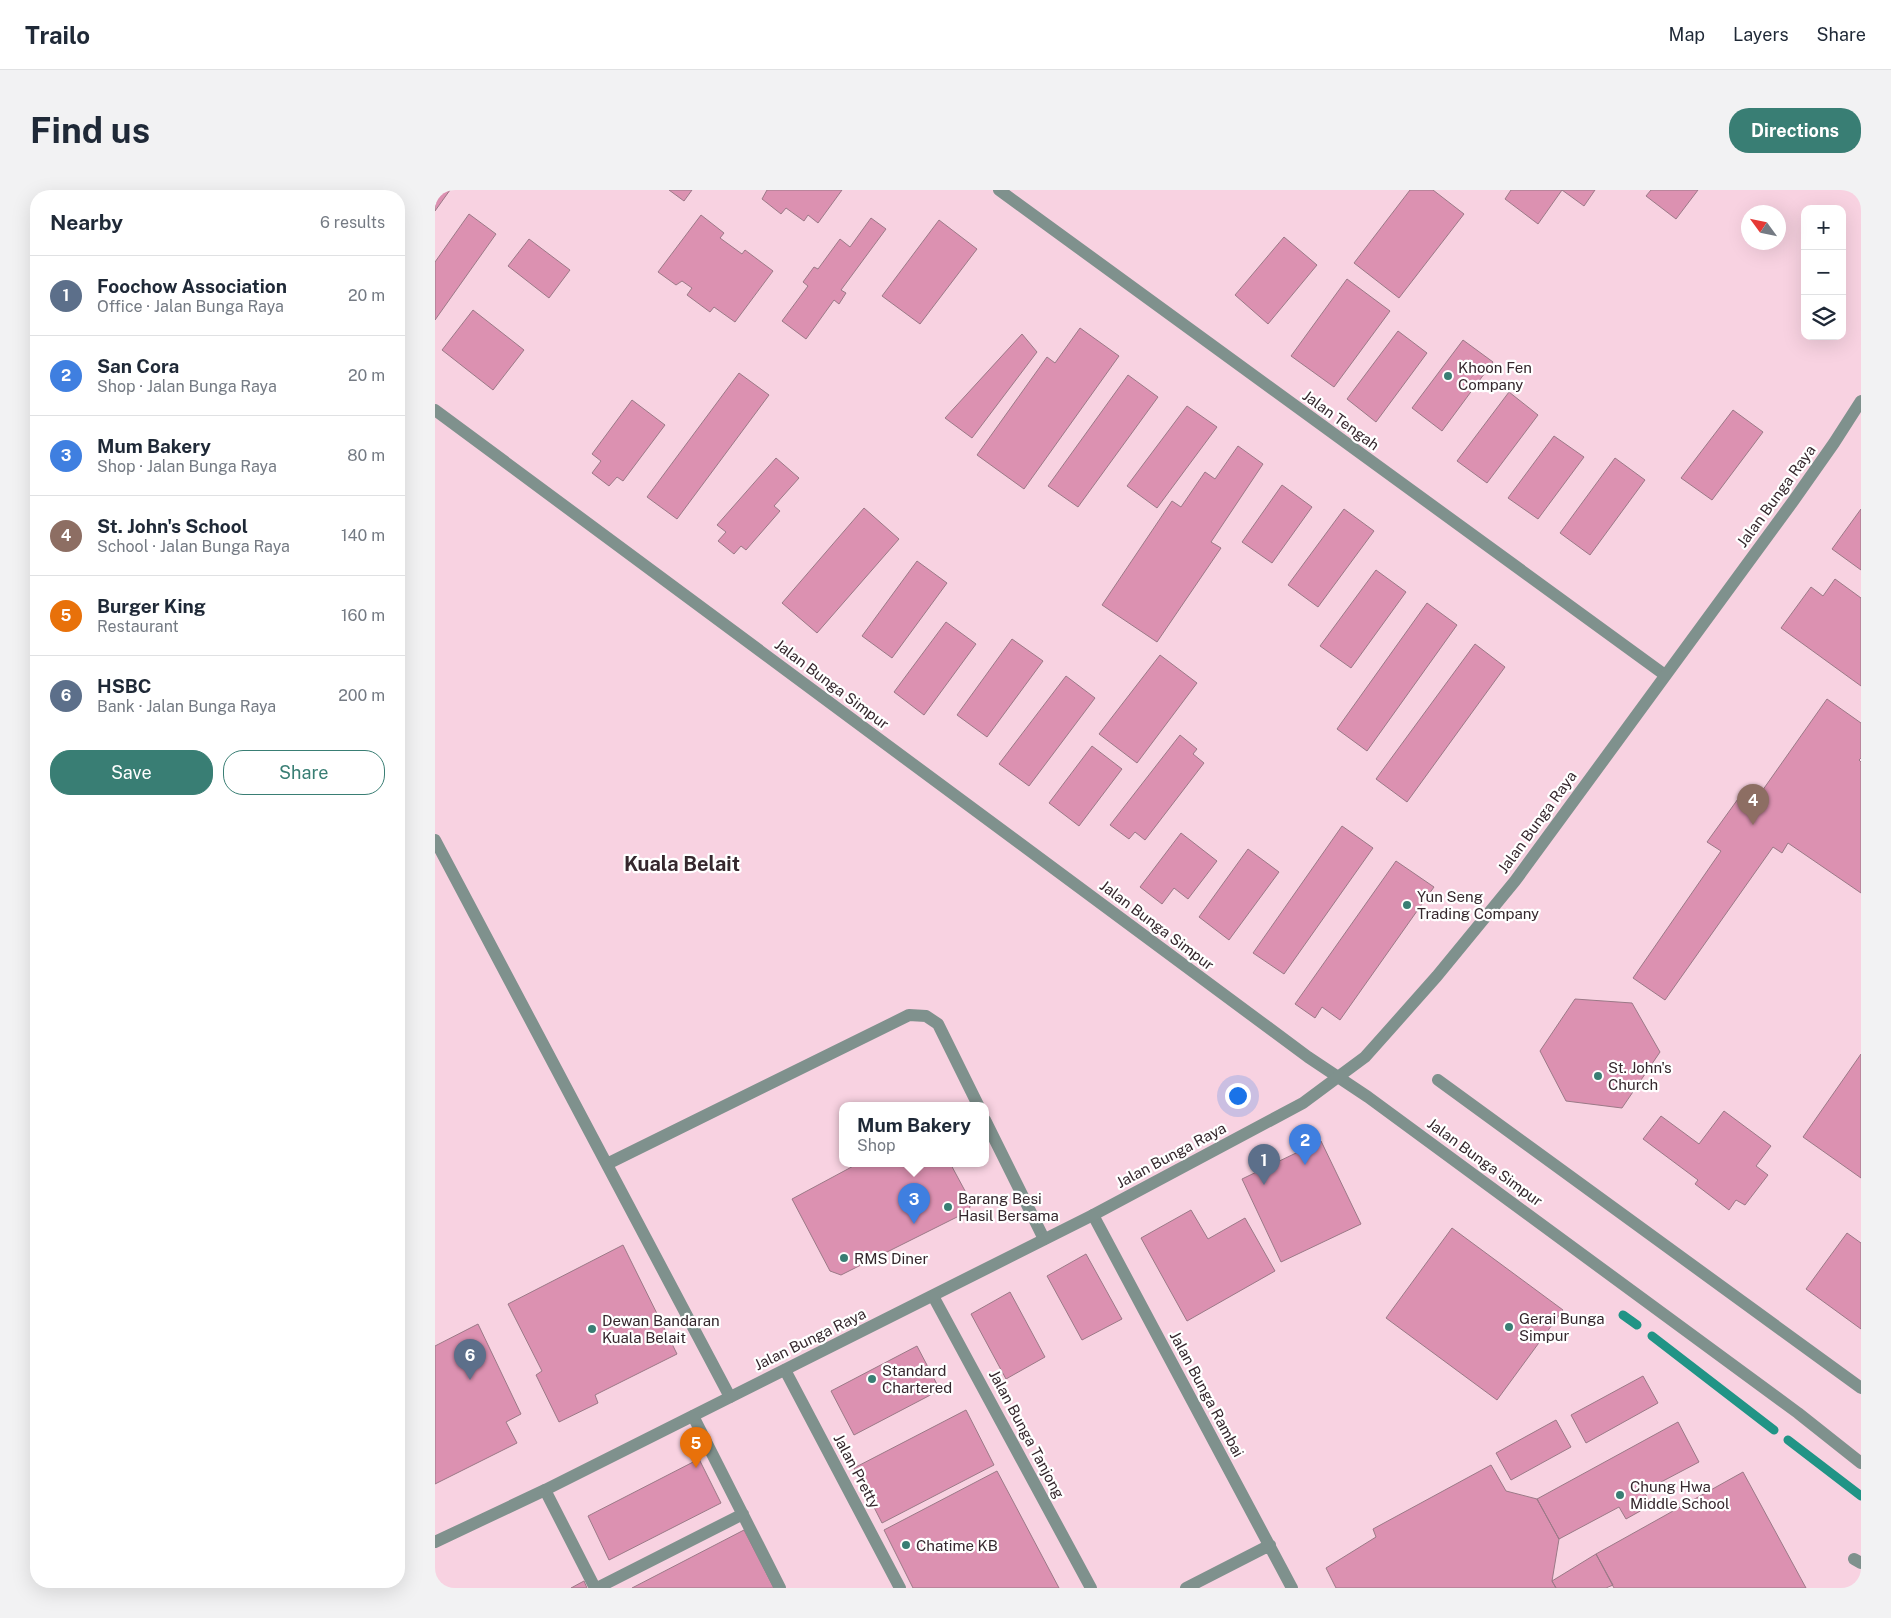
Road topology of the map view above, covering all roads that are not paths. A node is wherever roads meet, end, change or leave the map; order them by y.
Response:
1 (999, 190) edge
2 (1859, 408) edge
3 (435, 410) edge
4 (1665, 675) junction
5 (435, 840) edge
6 (1338, 1077) junction
7 (1439, 1080) dead end
8 (977, 1102) edge
9 (989, 1128) edge
10 (607, 1164) junction
11 (1093, 1215) junction
12 (1044, 1240) junction
13 (933, 1296) junction
14 (785, 1370) junction
15 (1861, 1388) edge
16 (730, 1397) junction
17 (693, 1416) junction
18 (1861, 1462) edge
19 (545, 1490) junction
20 (743, 1514) junction
21 (435, 1542) edge
22 (1270, 1545) junction
23 (596, 1588) edge
24 (780, 1588) edge
25 (901, 1588) edge
26 (1091, 1588) edge
27 (1185, 1588) edge
28 (1292, 1588) edge

1 - 4 street, Jalan Tengah
2 - 4 street, Jalan Bunga Raya
3 - 6 street, Jalan Bunga Simpur
4 - 6 street, Jalan Bunga Raya
5 - 10 street
6 - 11 street, Jalan Bunga Raya
6 - 18 street, Jalan Bunga Simpur
7 - 15 street
8 - 10 street
9 - 12 street
10 - 16 street
11 - 12 street, Jalan Bunga Raya
11 - 22 street, Jalan Bunga Rambai
12 - 13 street, Jalan Bunga Raya
13 - 14 street, Jalan Bunga Raya
13 - 26 street, Jalan Bunga Tanjong
14 - 16 street, Jalan Bunga Raya
14 - 25 street, Jalan Pretty
16 - 17 street, Jalan Bunga Raya
17 - 19 street, Jalan Bunga Raya
17 - 20 street
19 - 21 street, Jalan Bunga Raya
19 - 23 street
20 - 23 street
20 - 24 street
22 - 27 street
22 - 28 street, Jalan Bunga Rambai

